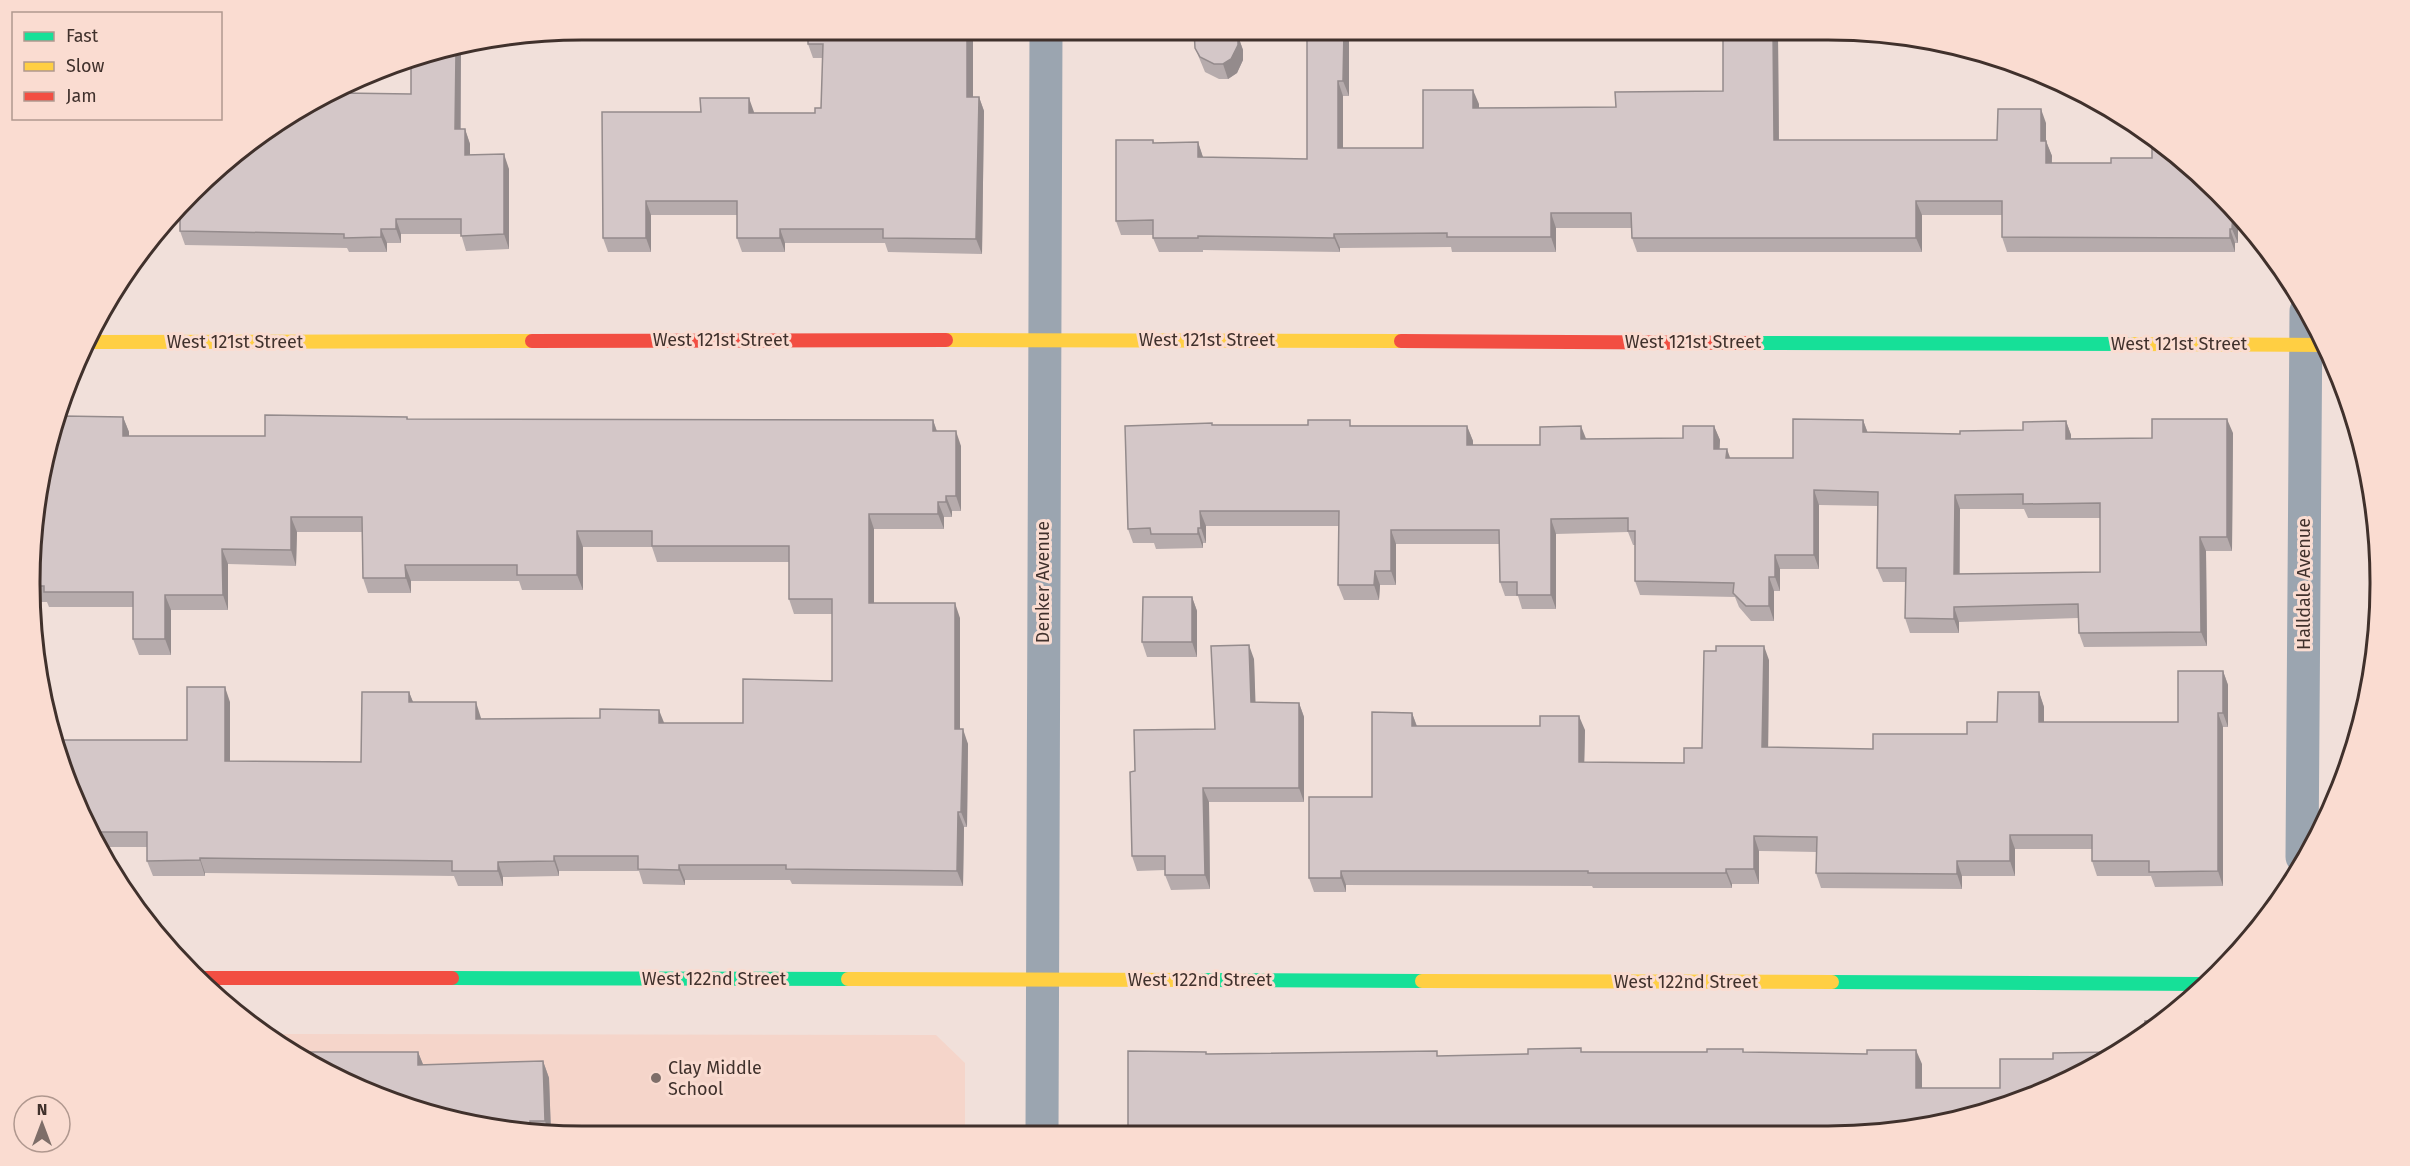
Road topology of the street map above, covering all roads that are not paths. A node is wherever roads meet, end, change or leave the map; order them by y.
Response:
1 (1046, 40) edge
2 (1044, 340) junction
3 (97, 342) edge
4 (2315, 345) edge
5 (2302, 844) edge
6 (211, 978) edge
7 (1043, 979) junction
8 (2193, 984) edge
9 (1042, 1126) edge

1 - 2 street, Denker Avenue
2 - 3 street, West 121st Street
2 - 4 street, West 121st Street
2 - 7 street, Denker Avenue
4 - 5 street, Halldale Avenue
6 - 7 street, West 122nd Street
7 - 8 street, West 122nd Street
7 - 9 street, Denker Avenue

